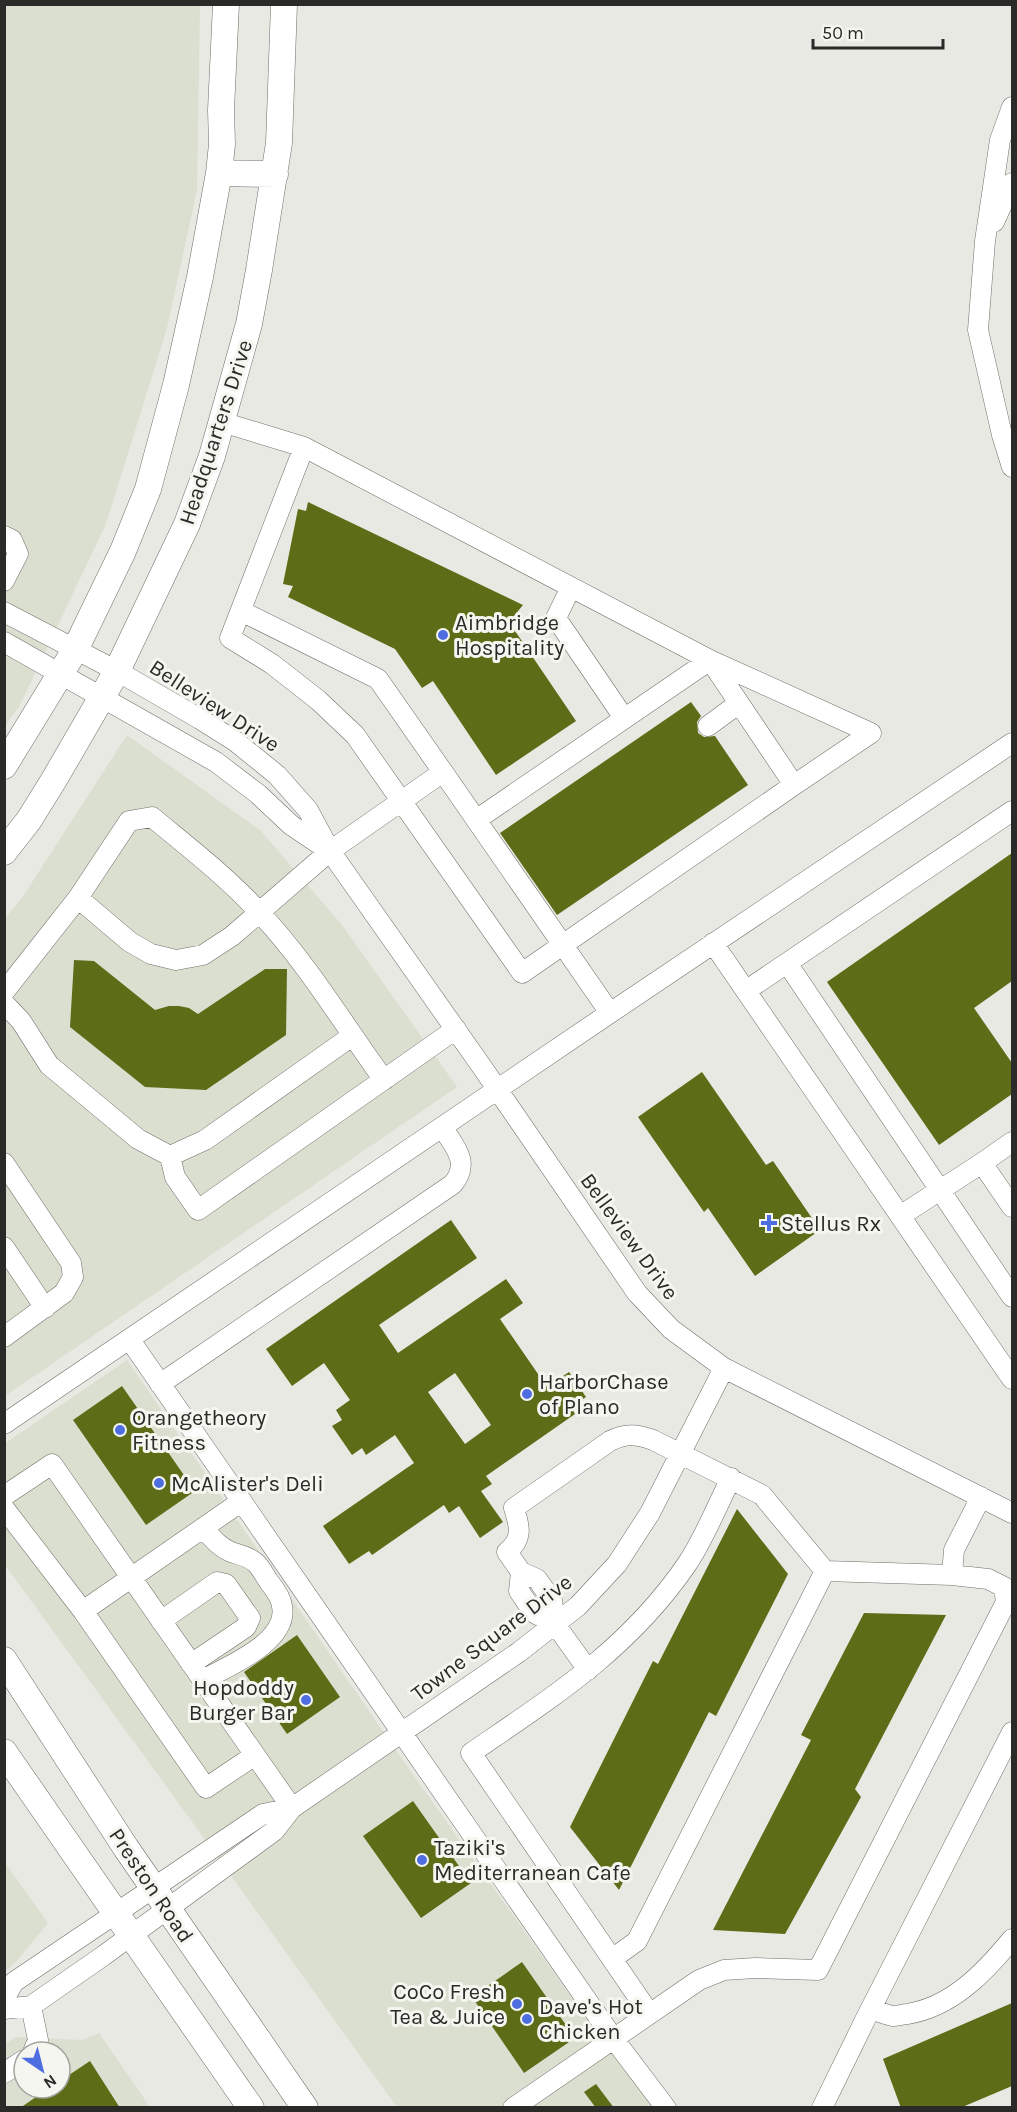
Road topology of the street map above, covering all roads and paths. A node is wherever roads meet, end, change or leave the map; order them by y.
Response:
1 (226, 4) edge
2 (284, 4) edge
3 (1012, 106) edge
4 (219, 173) junction
5 (275, 174) junction
6 (1012, 183) edge
7 (985, 241) junction
8 (222, 422) junction
9 (304, 447) junction
10 (1012, 467) edge
11 (4, 536) edge
12 (4, 581) edge
13 (571, 587) junction
14 (241, 611) junction
15 (4, 612) edge
16 (4, 642) edge
17 (75, 650) junction
18 (710, 660) junction
19 (117, 671) junction
20 (62, 674) junction
21 (103, 697) junction
22 (738, 704) junction
23 (624, 718) junction
24 (708, 726) dead end
25 (1012, 743) edge
26 (4, 766) edge
27 (443, 772) junction
28 (794, 785) junction
29 (402, 800) junction
30 (1012, 811) edge
31 (476, 820) junction
32 (330, 851) junction
33 (4, 852) edge
34 (78, 898) junction
35 (259, 911) junction
36 (714, 943) junction
37 (563, 945) junction
38 (787, 963) junction
39 (747, 990) junction
40 (4, 992) edge
41 (4, 1003) edge
42 (610, 1013) junction
43 (456, 1029) junction
44 (352, 1036) junction
45 (384, 1080) junction
46 (497, 1089) junction
47 (442, 1127) junction
48 (1012, 1142) edge
49 (170, 1156) junction
50 (982, 1163) junction
51 (7, 1172) edge
52 (940, 1191) junction
53 (1012, 1207) edge
54 (900, 1216) junction
55 (4, 1247) edge
56 (1012, 1297) edge
57 (45, 1308) junction
58 (4, 1337) edge
59 (130, 1340) junction
60 (724, 1368) junction
61 (1012, 1379) edge
62 (160, 1384) junction
63 (4, 1424) edge
64 (679, 1454) junction
65 (731, 1478) junction
66 (4, 1496) edge
67 (981, 1497) junction
68 (242, 1501) junction
69 (4, 1508) edge
70 (1012, 1513) edge
71 (204, 1528) junction
72 (825, 1571) junction
73 (952, 1575) junction
74 (131, 1578) junction
75 (83, 1611) junction
76 (161, 1621) junction
77 (555, 1624) junction
78 (4, 1660) edge
79 (191, 1664) junction
80 (588, 1670) junction
81 (203, 1680) junction
82 (403, 1732) junction
83 (1012, 1732) edge
84 (4, 1752) edge
85 (255, 1755) junction
86 (292, 1808) junction
87 (152, 1887) junction
88 (168, 1909) junction
89 (117, 1911) junction
90 (132, 1934) junction
91 (1012, 1939) edge
92 (612, 1959) junction
93 (4, 1999) edge
94 (31, 2006) junction
95 (4, 2009) edge
96 (871, 2009) junction
97 (649, 2013) junction
98 (613, 2038) junction
99 (38, 2040) edge
100 (251, 2108) edge
101 (305, 2108) edge
102 (513, 2108) edge
103 (666, 2108) edge
104 (822, 2108) edge

1 - 4 main road, Headquarters Drive
2 - 5 main road, Headquarters Drive
3 - 7 street
4 - 5 main road
4 - 17 main road, Headquarters Drive
5 - 8 main road, Headquarters Drive
6 - 7 street
7 - 10 street
8 - 9 street
8 - 19 main road, Headquarters Drive
9 - 13 street
9 - 14 street
11 - 12 street
13 - 18 street
13 - 23 street
14 - 27 street
14 - 29 street
15 - 17 street, Belleview Drive
16 - 20 street, Belleview Drive
17 - 19 street, Belleview Drive
17 - 20 main road, Headquarters Drive
18 - 22 street
18 - 23 street
18 - 28 street
19 - 21 main road, Headquarters Drive
19 - 32 street, Belleview Drive
20 - 21 street, Belleview Drive
20 - 26 main road, Headquarters Drive
21 - 32 street, Belleview Drive
21 - 33 main road, Headquarters Drive
22 - 24 street
22 - 28 street
23 - 31 street
25 - 36 street
27 - 29 street
27 - 31 street
28 - 37 street
29 - 32 street
29 - 37 street
30 - 38 street
31 - 37 street
32 - 35 street
32 - 43 street, Belleview Drive
34 - 35 street
34 - 35 street
34 - 40 street
35 - 44 street
36 - 39 street
36 - 42 street
37 - 42 street
38 - 39 street
38 - 52 street
39 - 54 street
41 - 49 street
42 - 46 street
43 - 45 street
43 - 46 street, Belleview Drive
44 - 45 street
44 - 49 street
45 - 49 street
46 - 47 street
46 - 60 street, Belleview Drive
47 - 59 street
47 - 62 street
48 - 50 street
50 - 52 street
50 - 53 street
51 - 57 street
52 - 54 street
52 - 56 street
54 - 61 street
55 - 57 street
57 - 58 street
59 - 62 street
59 - 63 street
60 - 64 street, Towne Square Drive
60 - 67 street, Belleview Drive
62 - 68 street
64 - 65 street
64 - 77 street, Towne Square Drive
64 - 77 street
65 - 72 street
65 - 80 street
66 - 74 street
67 - 70 street, Belleview Drive
67 - 73 street
68 - 71 street
68 - 82 street
69 - 75 street
71 - 74 street
71 - 81 street
72 - 73 street
72 - 92 street
73 - 97 street
74 - 75 street
74 - 76 street
75 - 85 street
76 - 79 street
76 - 79 street
77 - 80 street
77 - 82 street, Towne Square Drive
78 - 87 main road, Preston Road
79 - 81 street
80 - 92 street
81 - 85 street
82 - 86 street, Towne Square Drive
82 - 98 street
83 - 96 street
84 - 89 main road, Preston Road
85 - 86 street
86 - 87 street, Towne Square Drive
86 - 88 street, Towne Square Drive
87 - 88 main road, Preston Road
87 - 89 street, Towne Square Drive
88 - 90 street, Towne Square Drive
88 - 101 main road, Preston Road
89 - 90 main road, Preston Road
89 - 93 street, Towne Square Drive
90 - 94 street, Towne Square Drive
90 - 100 main road, Preston Road
91 - 96 street
92 - 97 street
94 - 95 street, Towne Square Drive
94 - 99 street
96 - 104 street
97 - 98 street
98 - 102 street
98 - 103 street

